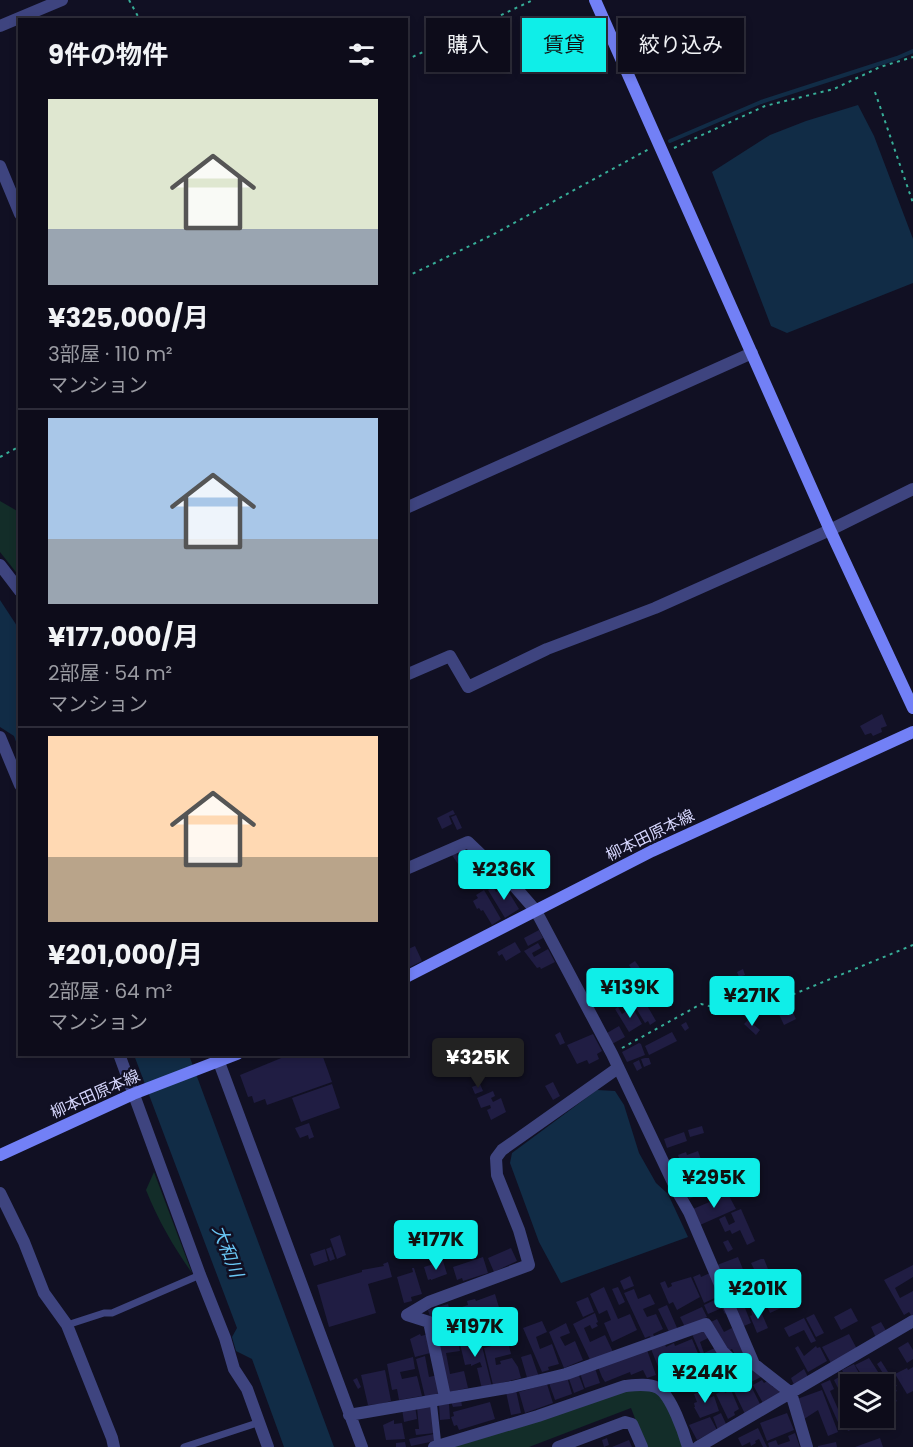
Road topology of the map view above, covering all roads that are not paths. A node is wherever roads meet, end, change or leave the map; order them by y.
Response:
1 (62, 0) edge
2 (595, 0) edge
3 (18, 18) edge
4 (19, 18) edge
5 (0, 26) edge
6 (0, 166) edge
7 (18, 209) edge
8 (752, 353) junction
9 (913, 489) edge
10 (408, 507) edge
11 (830, 530) junction
12 (0, 565) edge
13 (18, 588) edge
14 (408, 674) edge
15 (913, 708) edge
16 (913, 732) edge
17 (0, 737) edge
18 (18, 780) edge
19 (408, 868) edge
20 (536, 911) junction
21 (408, 976) edge
22 (120, 1056) edge
23 (217, 1060) edge
24 (618, 1068) junction
25 (136, 1094) junction
26 (0, 1155) edge
27 (0, 1193) edge
28 (200, 1275) junction
29 (913, 1321) edge
30 (67, 1325) junction
31 (754, 1364) junction
32 (791, 1393) junction
33 (439, 1398) junction
34 (349, 1414) junction
35 (260, 1422) junction
36 (114, 1447) edge
37 (184, 1447) edge
38 (268, 1447) edge
39 (362, 1447) edge
40 (437, 1447) edge
41 (558, 1447) edge
42 (642, 1447) edge
43 (688, 1447) edge
44 (699, 1447) edge
45 (807, 1447) edge

1 - 4 street
2 - 8 main road
3 - 5 street
6 - 7 street
8 - 10 street
8 - 11 main road
9 - 11 street
11 - 14 street
11 - 15 main road
12 - 13 street
16 - 20 main road, 柳本田原本線
17 - 18 street
19 - 20 street
20 - 21 main road, 柳本田原本線
20 - 24 street
22 - 25 street
23 - 25 main road, 柳本田原本線
23 - 34 street
24 - 31 street
24 - 33 street
25 - 26 main road, 柳本田原本線
25 - 28 street
27 - 30 street
28 - 30 lane
28 - 35 street
29 - 32 street
30 - 36 street
31 - 32 street
31 - 33 street
32 - 44 street
32 - 45 street
33 - 34 street
33 - 40 lane
34 - 39 street
35 - 37 lane
35 - 38 street
40 - 43 street
41 - 42 street

